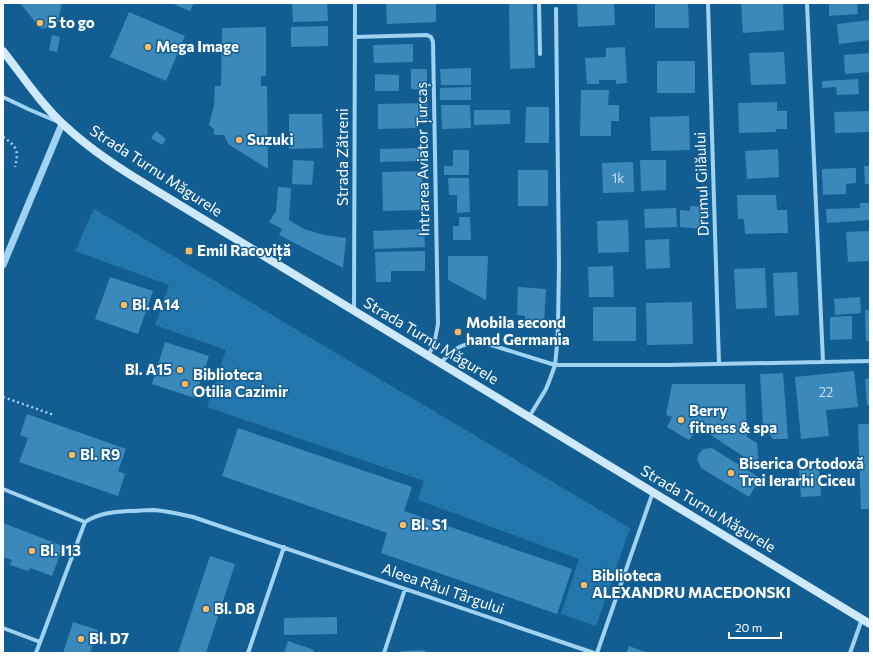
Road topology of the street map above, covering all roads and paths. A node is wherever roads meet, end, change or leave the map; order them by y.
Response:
1 (355, 3) edge
2 (539, 3) edge
3 (708, 3) edge
4 (807, 3) edge
5 (556, 9) dead end
6 (355, 37) junction
7 (3, 51) edge
8 (540, 54) dead end
9 (3, 97) edge
10 (62, 124) junction
11 (3, 136) edge
12 (15, 167) dead end
13 (3, 264) edge
14 (354, 311) junction
15 (428, 356) junction
16 (870, 361) edge
17 (823, 362) junction
18 (441, 364) junction
19 (719, 364) junction
20 (555, 365) junction
21 (3, 396) edge
22 (54, 415) dead end
23 (529, 417) junction
24 (3, 489) edge
25 (653, 492) junction
26 (85, 522) junction
27 (284, 547) junction
28 (405, 589) junction
29 (862, 619) junction
30 (870, 624) edge
31 (3, 628) edge
32 (40, 642) junction
33 (36, 653) edge
34 (248, 653) edge
35 (384, 653) edge
36 (596, 653) edge
37 (850, 653) edge

1 - 6 street, Strada Zătreni
2 - 8 street
3 - 19 street, Drumul Gilăului
4 - 17 street
5 - 20 street
6 - 14 street, Strada Zătreni
6 - 15 street, Intrarea Aviator Țurcaș
7 - 10 main road, Strada Turnu Măgurele
9 - 10 street
10 - 13 street
10 - 14 main road, Strada Turnu Măgurele
11 - 12 path
14 - 15 main road, Strada Turnu Măgurele
15 - 18 main road, Strada Turnu Măgurele
16 - 17 street
17 - 19 street
18 - 20 street
18 - 23 main road, Strada Turnu Măgurele
19 - 20 street
20 - 23 street
21 - 22 path
23 - 25 main road, Strada Turnu Măgurele
24 - 26 street
25 - 29 main road, Strada Turnu Măgurele
25 - 36 street
26 - 27 street, Aleea Râul Târgului
26 - 32 street
27 - 28 street, Aleea Râul Târgului
27 - 34 street
28 - 35 street
28 - 36 street, Aleea Râul Târgului
29 - 30 main road, Strada Turnu Măgurele
29 - 37 street
31 - 32 street
32 - 33 street

